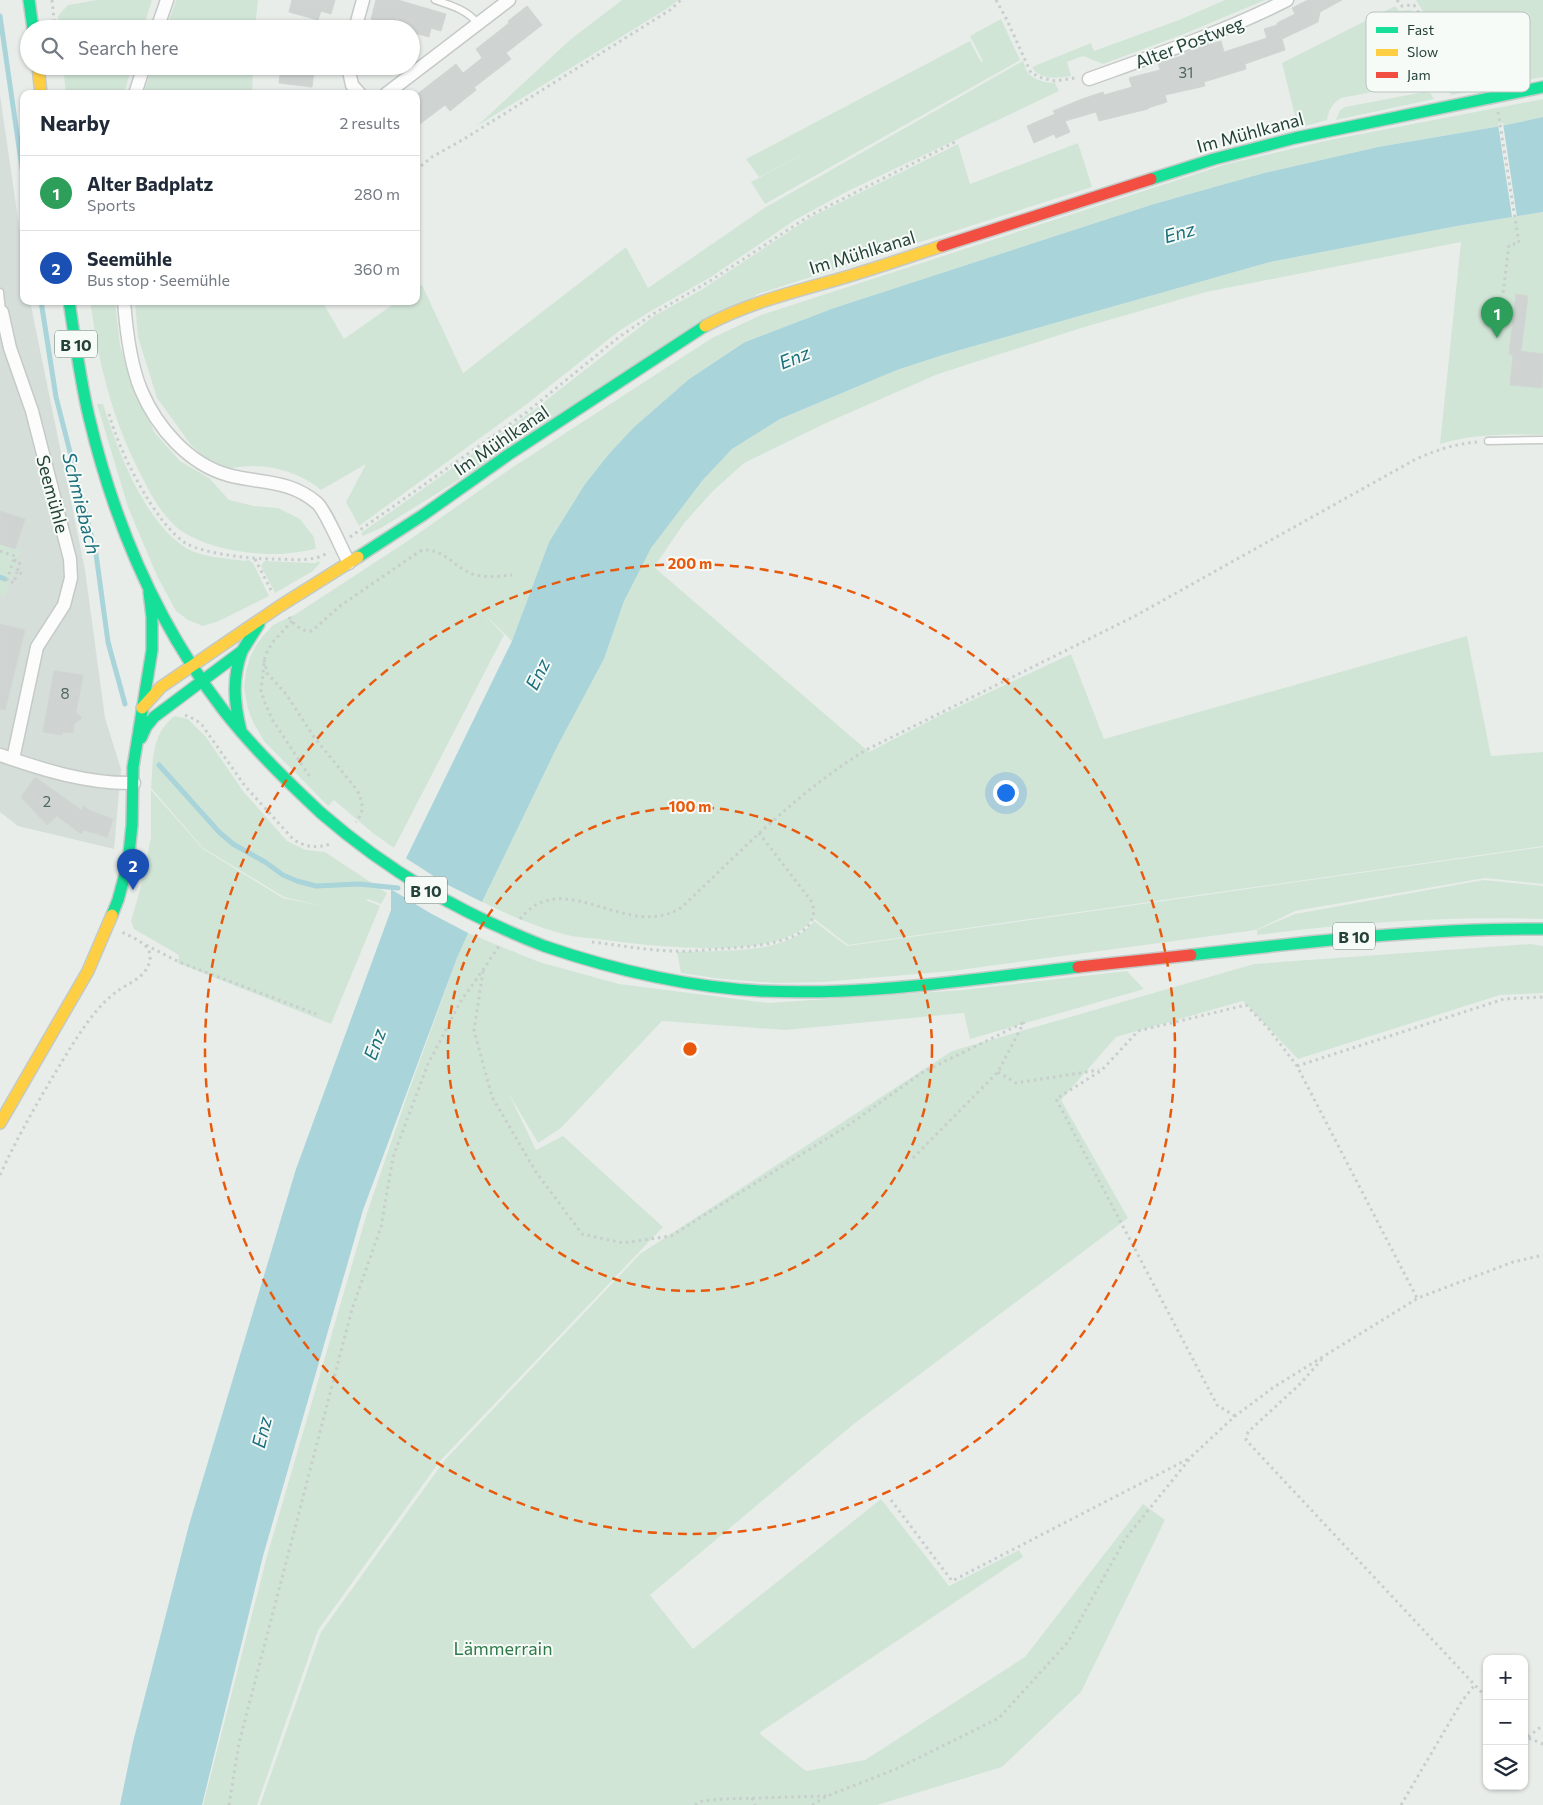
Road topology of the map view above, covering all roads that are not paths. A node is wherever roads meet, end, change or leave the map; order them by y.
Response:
1 (29, 0) edge
2 (167, 0) edge
3 (363, 0) edge
4 (435, 0) edge
5 (508, 0) edge
6 (1288, 0) edge
7 (32, 20) edge
8 (160, 20) edge
9 (358, 20) edge
10 (478, 24) junction
11 (420, 68) edge
12 (39, 75) edge
13 (141, 75) edge
14 (350, 75) edge
15 (411, 75) edge
16 (1088, 79) road end
17 (1543, 87) edge
18 (41, 90) edge
19 (136, 90) edge
20 (356, 90) edge
21 (391, 90) edge
22 (1530, 90) edge
23 (1517, 92) edge
24 (0, 292) edge
25 (70, 305) edge
26 (124, 305) edge
27 (2, 312) joint
28 (1543, 440) edge
29 (1488, 441) road end
30 (349, 563) junction
31 (148, 585) junction
32 (264, 616) junction
33 (242, 651) junction
34 (193, 666) junction
35 (203, 680) junction
36 (142, 708) junction
37 (241, 731) junction
38 (137, 746) junction
39 (0, 755) edge
40 (13, 759) junction
41 (134, 783) junction
42 (1543, 929) edge
43 (0, 1123) edge

1 - 7 street
2 - 8 street
3 - 9 street
4 - 10 lane
5 - 10 street
6 - 16 street, Alter Postweg
10 - 11 street
12 - 18 street
13 - 19 street
14 - 20 street
15 - 21 street
17 - 22 street, Im Mühlkanal
23 - 30 street, Im Mühlkanal
24 - 27 lane
25 - 31 street, B 10
26 - 30 street
27 - 40 street, Seemühle
28 - 29 lane
30 - 32 street, Im Mühlkanal
31 - 34 street, B 10
31 - 36 street
32 - 33 street, Im Mühlkanal
32 - 34 street, Im Mühlkanal
33 - 35 street, Im Mühlkanal
33 - 37 street
34 - 35 street, B 10
34 - 36 street, Im Mühlkanal
35 - 37 street, B 10
35 - 38 street, Im Mühlkanal
36 - 38 street
37 - 42 street, B 10, bridge
38 - 41 street
39 - 40 street
40 - 41 street
41 - 43 street

